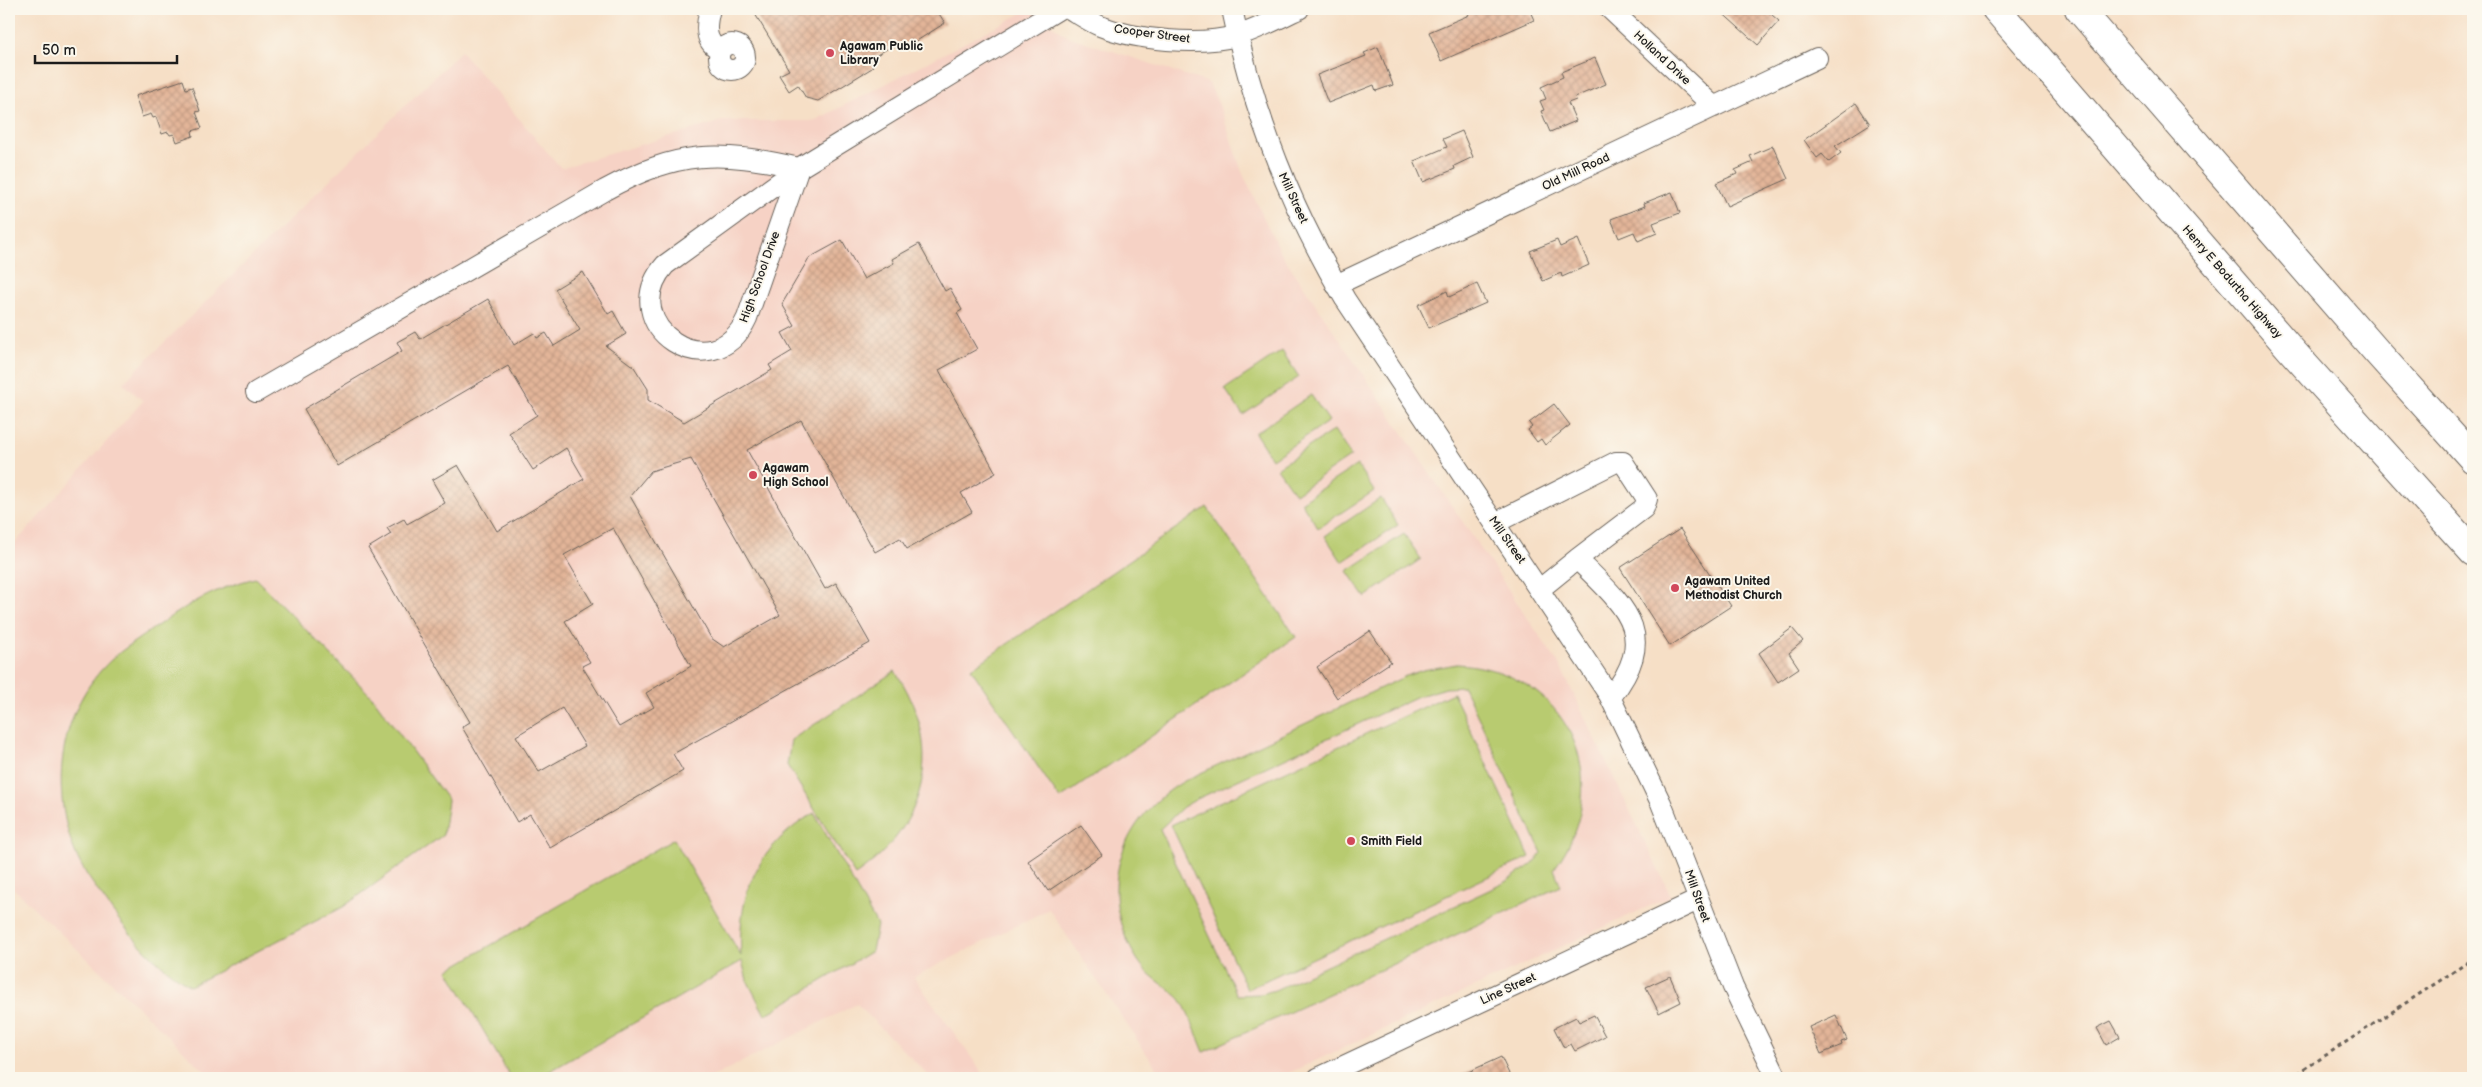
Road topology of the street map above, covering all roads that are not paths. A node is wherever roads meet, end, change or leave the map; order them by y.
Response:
1 (710, 9) edge
2 (1059, 9) edge
3 (1070, 9) edge
4 (1232, 9) edge
5 (1299, 9) edge
6 (1610, 9) edge
7 (1996, 9) edge
8 (2080, 9) edge
9 (1238, 36) junction
10 (720, 50) dead end
11 (1817, 58) dead end
12 (1714, 107) junction
13 (799, 168) junction
14 (1336, 285) junction
15 (256, 392) dead end
16 (2473, 459) edge
17 (1495, 523) junction
18 (2473, 552) edge
19 (1577, 558) junction
20 (1540, 589) junction
21 (1611, 697) junction
22 (1698, 900) junction
23 (1318, 1078) edge
24 (1777, 1078) edge

1 - 10 street
2 - 13 street, High School Drive
3 - 9 street, Cooper Street
4 - 9 street, Mill Street
5 - 9 street
6 - 12 street, Holland Drive
7 - 18 highway, Henry E Bodurtha Highway
8 - 16 highway
9 - 14 street, Mill Street
11 - 12 street, Old Mill Road
12 - 14 street, Old Mill Road
13 - 13 street, High School Drive
13 - 15 street
14 - 17 street, Mill Street
17 - 19 street
17 - 20 street, Mill Street
19 - 20 street
19 - 21 street
20 - 21 street, Mill Street
21 - 22 street, Mill Street
22 - 23 street, Line Street
22 - 24 street, Mill Street

